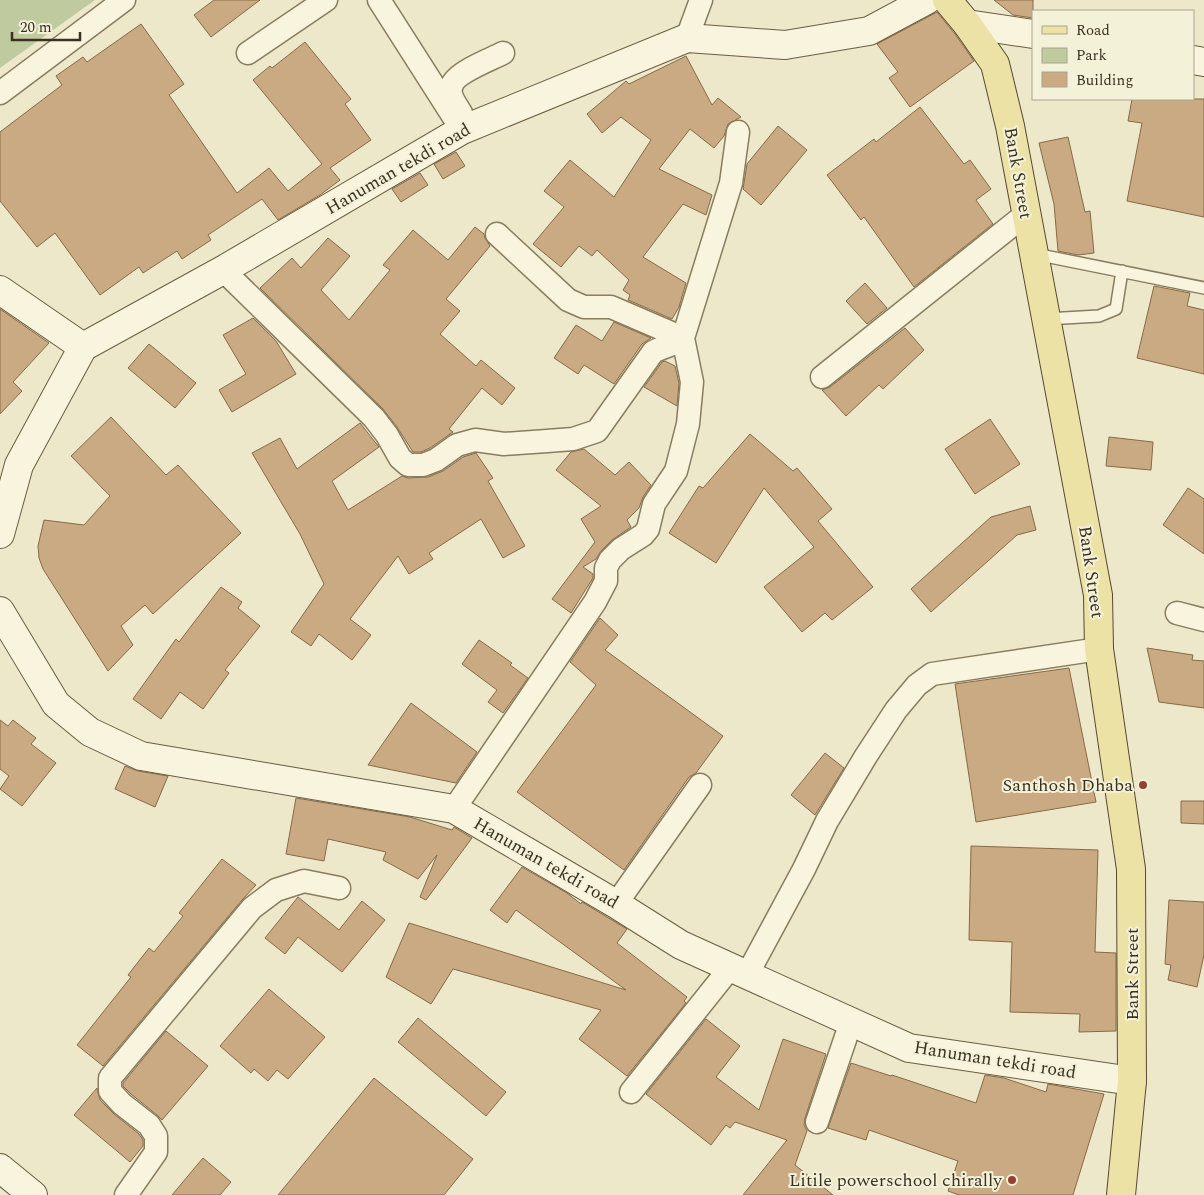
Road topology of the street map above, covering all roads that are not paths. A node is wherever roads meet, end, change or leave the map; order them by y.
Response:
1 (124, 0) edge
2 (326, 0) edge
3 (379, 0) edge
4 (701, 0) edge
5 (927, 0) edge
6 (947, 0) edge
7 (966, 24) junction
8 (1032, 34) edge
9 (687, 38) junction
10 (248, 53) dead end
11 (503, 54) dead end
12 (0, 93) edge
13 (465, 128) junction
14 (738, 132) dead end
15 (1026, 214) junction
16 (497, 234) dead end
17 (1033, 254) junction
18 (223, 270) junction
19 (1122, 271) junction
20 (1204, 288) edge
21 (0, 290) edge
22 (1046, 319) junction
23 (683, 338) junction
24 (83, 347) junction
25 (822, 377) dead end
26 (0, 534) edge
27 (0, 611) edge
28 (1177, 613) dead end
29 (1204, 620) edge
30 (1099, 649) junction
31 (700, 786) dead end
32 (454, 809) junction
33 (339, 888) dead end
34 (616, 904) junction
35 (738, 972) junction
36 (851, 1022) junction
37 (1132, 1081) junction
38 (631, 1092) dead end
39 (817, 1122) dead end
40 (0, 1168) edge
41 (33, 1195) edge
42 (126, 1195) edge
43 (1121, 1195) edge

1 - 12 street
2 - 10 street
3 - 13 street
4 - 9 street
5 - 9 street, Hanuman tekdi road
6 - 7 main road, Bank Street
7 - 8 street
7 - 15 main road, Bank Street
9 - 13 street, Hanuman tekdi road
11 - 13 street
13 - 18 street, Hanuman tekdi road
14 - 23 street
15 - 17 main road, Bank Street
15 - 25 street
16 - 23 street
17 - 19 lane
17 - 22 main road, Bank Street
18 - 23 street
18 - 24 street, Hanuman tekdi road
19 - 20 lane
19 - 22 lane
21 - 24 street
22 - 30 main road, Bank Street
23 - 32 street
24 - 26 street
27 - 32 street, Hanuman tekdi road
28 - 29 street
30 - 35 street
30 - 37 main road, Bank Street
31 - 34 street
32 - 34 street, Hanuman tekdi road
33 - 42 street
34 - 35 street, Hanuman tekdi road
35 - 36 street, Hanuman tekdi road
35 - 38 street
36 - 37 street, Hanuman tekdi road
36 - 39 street
37 - 43 main road, Bank Street
40 - 41 street

